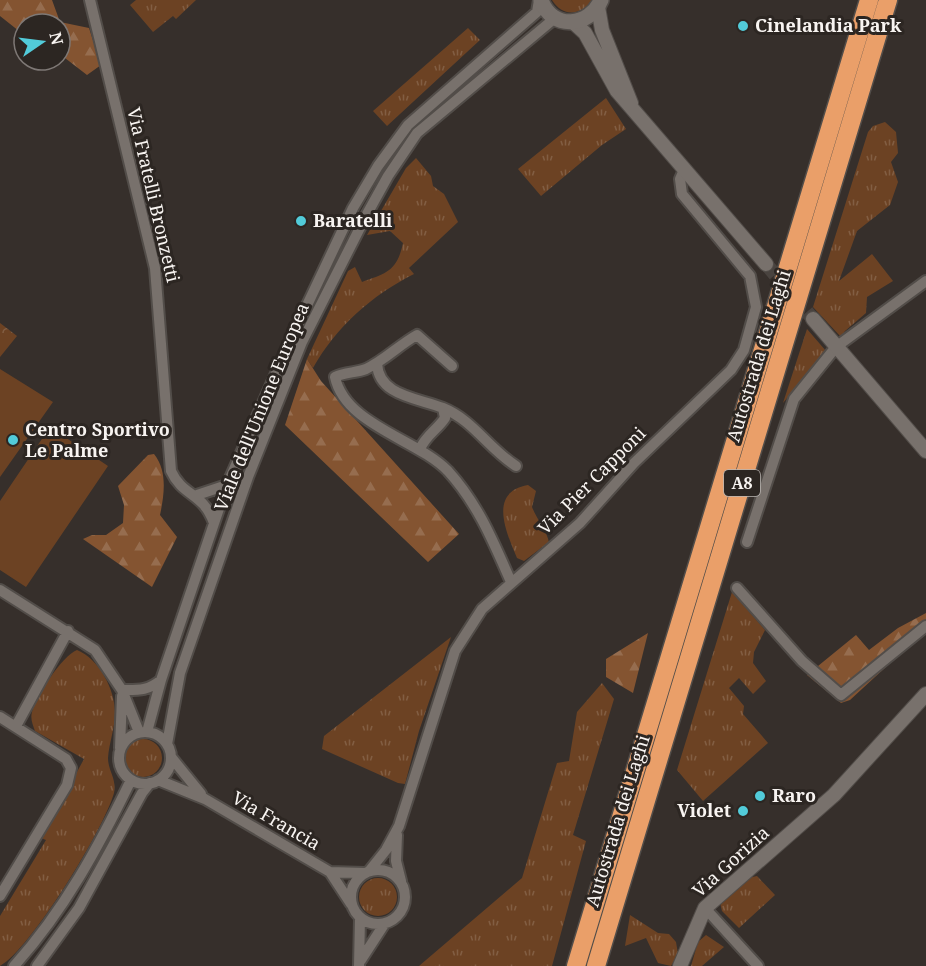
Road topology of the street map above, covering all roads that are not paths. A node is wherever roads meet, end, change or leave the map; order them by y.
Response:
1 (90, 0) edge
2 (540, 0) edge
3 (868, 0) edge
4 (888, 0) edge
5 (600, 4) edge
6 (555, 18) junction
7 (573, 22) junction
8 (632, 105) junction
9 (684, 170) junction
10 (766, 264) tunnel mouth
11 (926, 281) edge
12 (813, 320) tunnel mouth
13 (836, 347) junction
14 (377, 363) junction
15 (452, 366) dead end
16 (443, 408) junction
17 (420, 449) junction
18 (926, 452) edge
19 (516, 466) dead end
20 (228, 485) junction
21 (197, 495) junction
22 (214, 522) junction
23 (747, 543) dead end
24 (511, 582) junction
25 (737, 588) dead end
26 (0, 590) edge
27 (926, 626) edge
28 (68, 631) junction
29 (161, 680) junction
30 (122, 690) junction
31 (926, 694) edge
32 (0, 717) edge
33 (16, 726) junction
34 (143, 732) junction
35 (167, 744) junction
36 (120, 748) junction
37 (171, 758) junction
38 (131, 780) junction
39 (154, 782) junction
40 (205, 799) junction
41 (397, 831) junction
42 (367, 871) junction
43 (330, 872) junction
44 (401, 883) junction
45 (0, 896) edge
46 (351, 904) junction
47 (705, 908) junction
48 (360, 918) junction
49 (385, 923) junction
50 (360, 963) edge
51 (14, 966) edge
52 (37, 966) edge
53 (576, 966) edge
54 (596, 966) edge
55 (680, 966) edge
56 (758, 966) edge

1 - 21 street, Via Fratelli Bronzetti
2 - 6 main road
2 - 20 street, Viale dell'Unione Europea
3 - 53 highway, Autostrada dei Laghi / A8
4 - 54 highway, Autostrada dei Laghi / A8
5 - 7 main road
5 - 8 street
6 - 7 main road
6 - 35 street, Viale dell'Unione Europea
7 - 8 street
8 - 9 street
9 - 10 street
9 - 24 street, Via Pier Capponi
11 - 13 street
12 - 13 street
13 - 18 street
13 - 23 street
14 - 15 street
14 - 16 street
14 - 17 street
16 - 17 street
16 - 19 street
17 - 24 street
20 - 21 street
20 - 22 street, Viale dell'Unione Europea
21 - 22 street, Via Fratelli Bronzetti
22 - 29 street, Viale dell'Unione Europea
24 - 41 street, Via Pier Capponi
25 - 27 street
26 - 28 street
28 - 30 street
28 - 33 street
29 - 30 street
29 - 34 street, Viale dell'Unione Europea
30 - 34 street
30 - 36 street
31 - 47 street, Via Gorizia
32 - 33 street
33 - 45 street
34 - 35 street
34 - 36 street
35 - 37 street, Viale dell'Unione Europea
36 - 38 street
37 - 39 street
37 - 40 street, Via Francia
38 - 39 street
38 - 51 street
39 - 40 street, Via Francia
39 - 52 street
40 - 43 street, Via Francia
41 - 42 street, Via Pier Capponi
41 - 44 street, Via Pier Capponi
42 - 43 street, Via Francia
42 - 44 street
42 - 46 street, Via Pier Capponi
43 - 46 street, Via Francia
44 - 49 street, Via Pier Capponi
46 - 48 street
47 - 55 street, Via Gorizia
47 - 56 street
48 - 49 street
48 - 50 street
49 - 50 street

